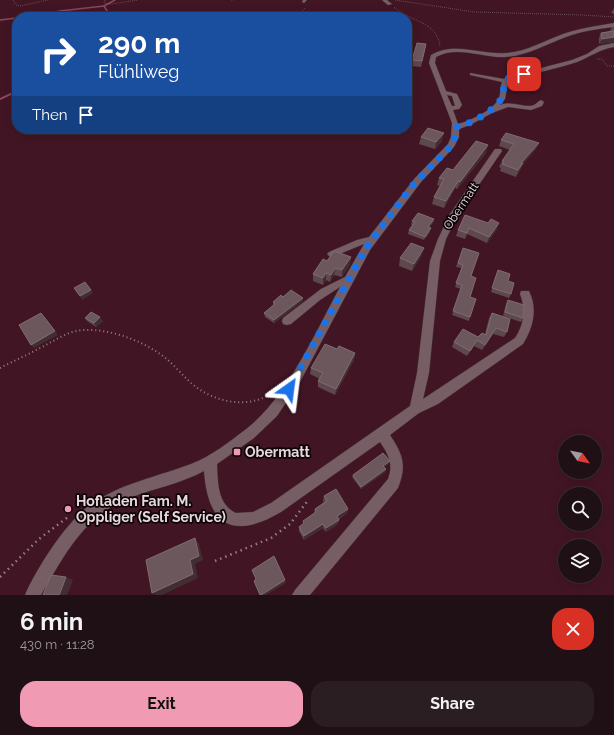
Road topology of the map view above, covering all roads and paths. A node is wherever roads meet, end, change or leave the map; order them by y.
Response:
1 (13, 0) edge
2 (48, 0) edge
3 (106, 0) edge
4 (138, 0) edge
5 (230, 0) edge
6 (234, 0) edge
7 (384, 0) edge
8 (395, 0) edge
9 (304, 1) edge
10 (390, 4) joint
11 (302, 12) edge
12 (400, 12) edge
13 (614, 17) edge
14 (412, 19) edge
15 (614, 25) edge
16 (614, 45) edge
17 (431, 49) dead end
18 (442, 50) junction
19 (614, 50) edge
20 (597, 55) junction
21 (574, 62) junction
22 (614, 66) edge
23 (472, 74) dead end
24 (533, 79) dead end
25 (505, 81) junction
26 (444, 92) junction
27 (541, 102) dead end
28 (450, 108) junction
29 (490, 110) junction
30 (456, 127) junction
31 (498, 151) dead end
32 (371, 240) junction
33 (332, 254) edge
34 (348, 280) junction
35 (525, 294) dead end
36 (287, 321) dead end
37 (0, 368) edge
38 (273, 392) dead end
39 (416, 409) junction
40 (382, 434) junction
41 (210, 461) junction
42 (312, 483) junction
43 (84, 519) junction
44 (215, 561) dead end
45 (0, 577) edge
46 (33, 595) edge
47 (300, 595) edge

1 - 2 path
3 - 4 path
5 - 6 path
7 - 10 street
8 - 13 path
9 - 11 path
10 - 12 path
14 - 18 path
15 - 18 street
16 - 21 street
17 - 18 street
18 - 26 street
19 - 20 street
20 - 21 street
20 - 22 path
21 - 25 street
23 - 25 street
24 - 25 street
25 - 29 street
26 - 28 street
26 - 28 street
27 - 29 street
28 - 30 street
29 - 30 street
30 - 32 street
31 - 39 street, Obermatt
32 - 33 street
32 - 34 street
34 - 36 street
34 - 41 street
35 - 39 street
37 - 38 path
39 - 40 street
40 - 42 street
40 - 47 street
41 - 42 street
41 - 43 street
42 - 44 path
43 - 45 path
43 - 46 street

